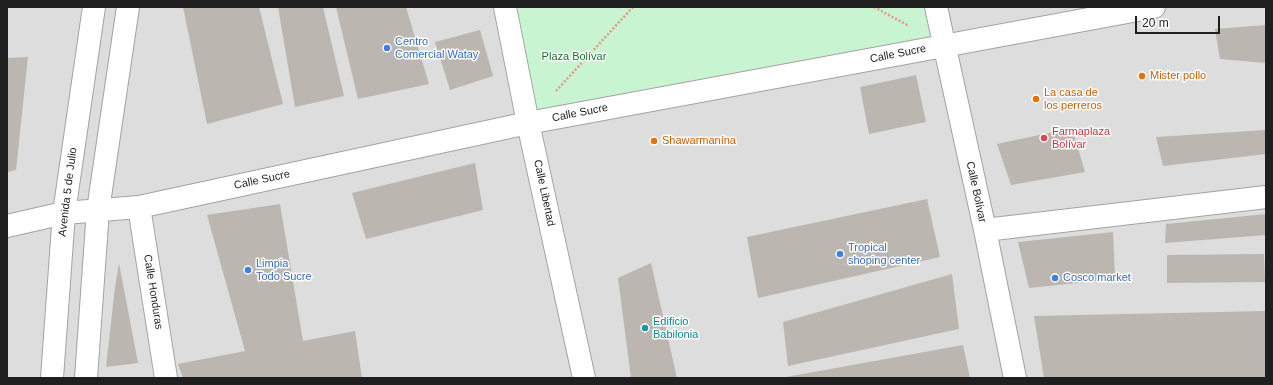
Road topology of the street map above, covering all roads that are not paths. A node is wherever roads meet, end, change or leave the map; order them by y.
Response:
1 (94, 7) edge
2 (128, 7) edge
3 (505, 7) edge
4 (936, 7) edge
5 (1154, 7) edge
6 (944, 46) junction
7 (528, 123) junction
8 (1266, 198) edge
9 (139, 207) junction
10 (98, 210) junction
11 (64, 213) junction
12 (7, 226) edge
13 (985, 230) junction
14 (52, 378) edge
15 (86, 378) edge
16 (166, 378) edge
17 (584, 378) edge
18 (1015, 378) edge

1 - 11 street, Avenida 5 de Julio
2 - 10 street
3 - 7 street, Calle Libertad
4 - 6 street, Calle Bolívar
5 - 6 street, Calle Sucre
6 - 7 street, Calle Sucre
6 - 13 street, Calle Bolívar
7 - 9 street, Calle Sucre
7 - 17 street, Calle Libertad
8 - 13 street
9 - 10 street, Calle Sucre
9 - 16 street, Calle Honduras
10 - 11 street, Calle Sucre
10 - 15 street
11 - 12 street, Calle Sucre
11 - 14 street, Avenida 5 de Julio
13 - 18 street, Calle Bolívar

